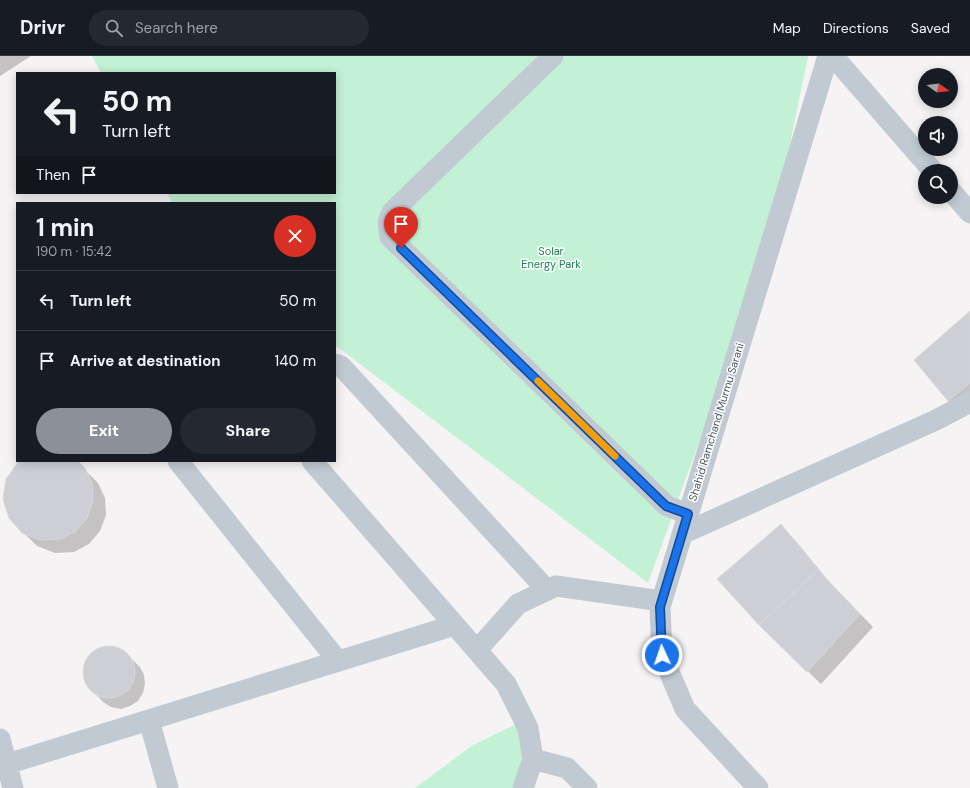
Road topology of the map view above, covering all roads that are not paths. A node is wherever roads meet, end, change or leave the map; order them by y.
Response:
1 (553, 56) edge
2 (828, 56) edge
3 (833, 56) edge
4 (928, 164) edge
5 (958, 199) edge
6 (970, 213) edge
7 (336, 364) edge
8 (970, 402) edge
9 (179, 462) edge
10 (313, 462) edge
11 (688, 514) junction
12 (682, 534) junction
13 (547, 590) junction
14 (662, 601) junction
15 (455, 625) junction
16 (477, 650) junction
17 (338, 661) junction
18 (148, 720) junction
19 (0, 739) edge
20 (533, 759) junction
21 (3, 765) edge
22 (13, 788) edge
23 (168, 788) edge
24 (523, 788) edge
25 (587, 788) edge
26 (758, 788) edge

1 - 11 street
2 - 11 street, Shahid Ramchand Murmu Sarani
3 - 4 street
5 - 6 street
7 - 13 street
8 - 12 street
9 - 17 street
10 - 15 street
11 - 12 street, Shahid Ramchand Murmu Sarani
12 - 14 street, Shahid Ramchand Murmu Sarani
13 - 14 street
13 - 16 street
14 - 26 street, Shahid Ramchand Murmu Sarani
15 - 16 street
15 - 17 street
16 - 20 street
17 - 18 street
18 - 21 street
18 - 23 street
19 - 21 street
20 - 24 street
20 - 25 street
21 - 22 street

